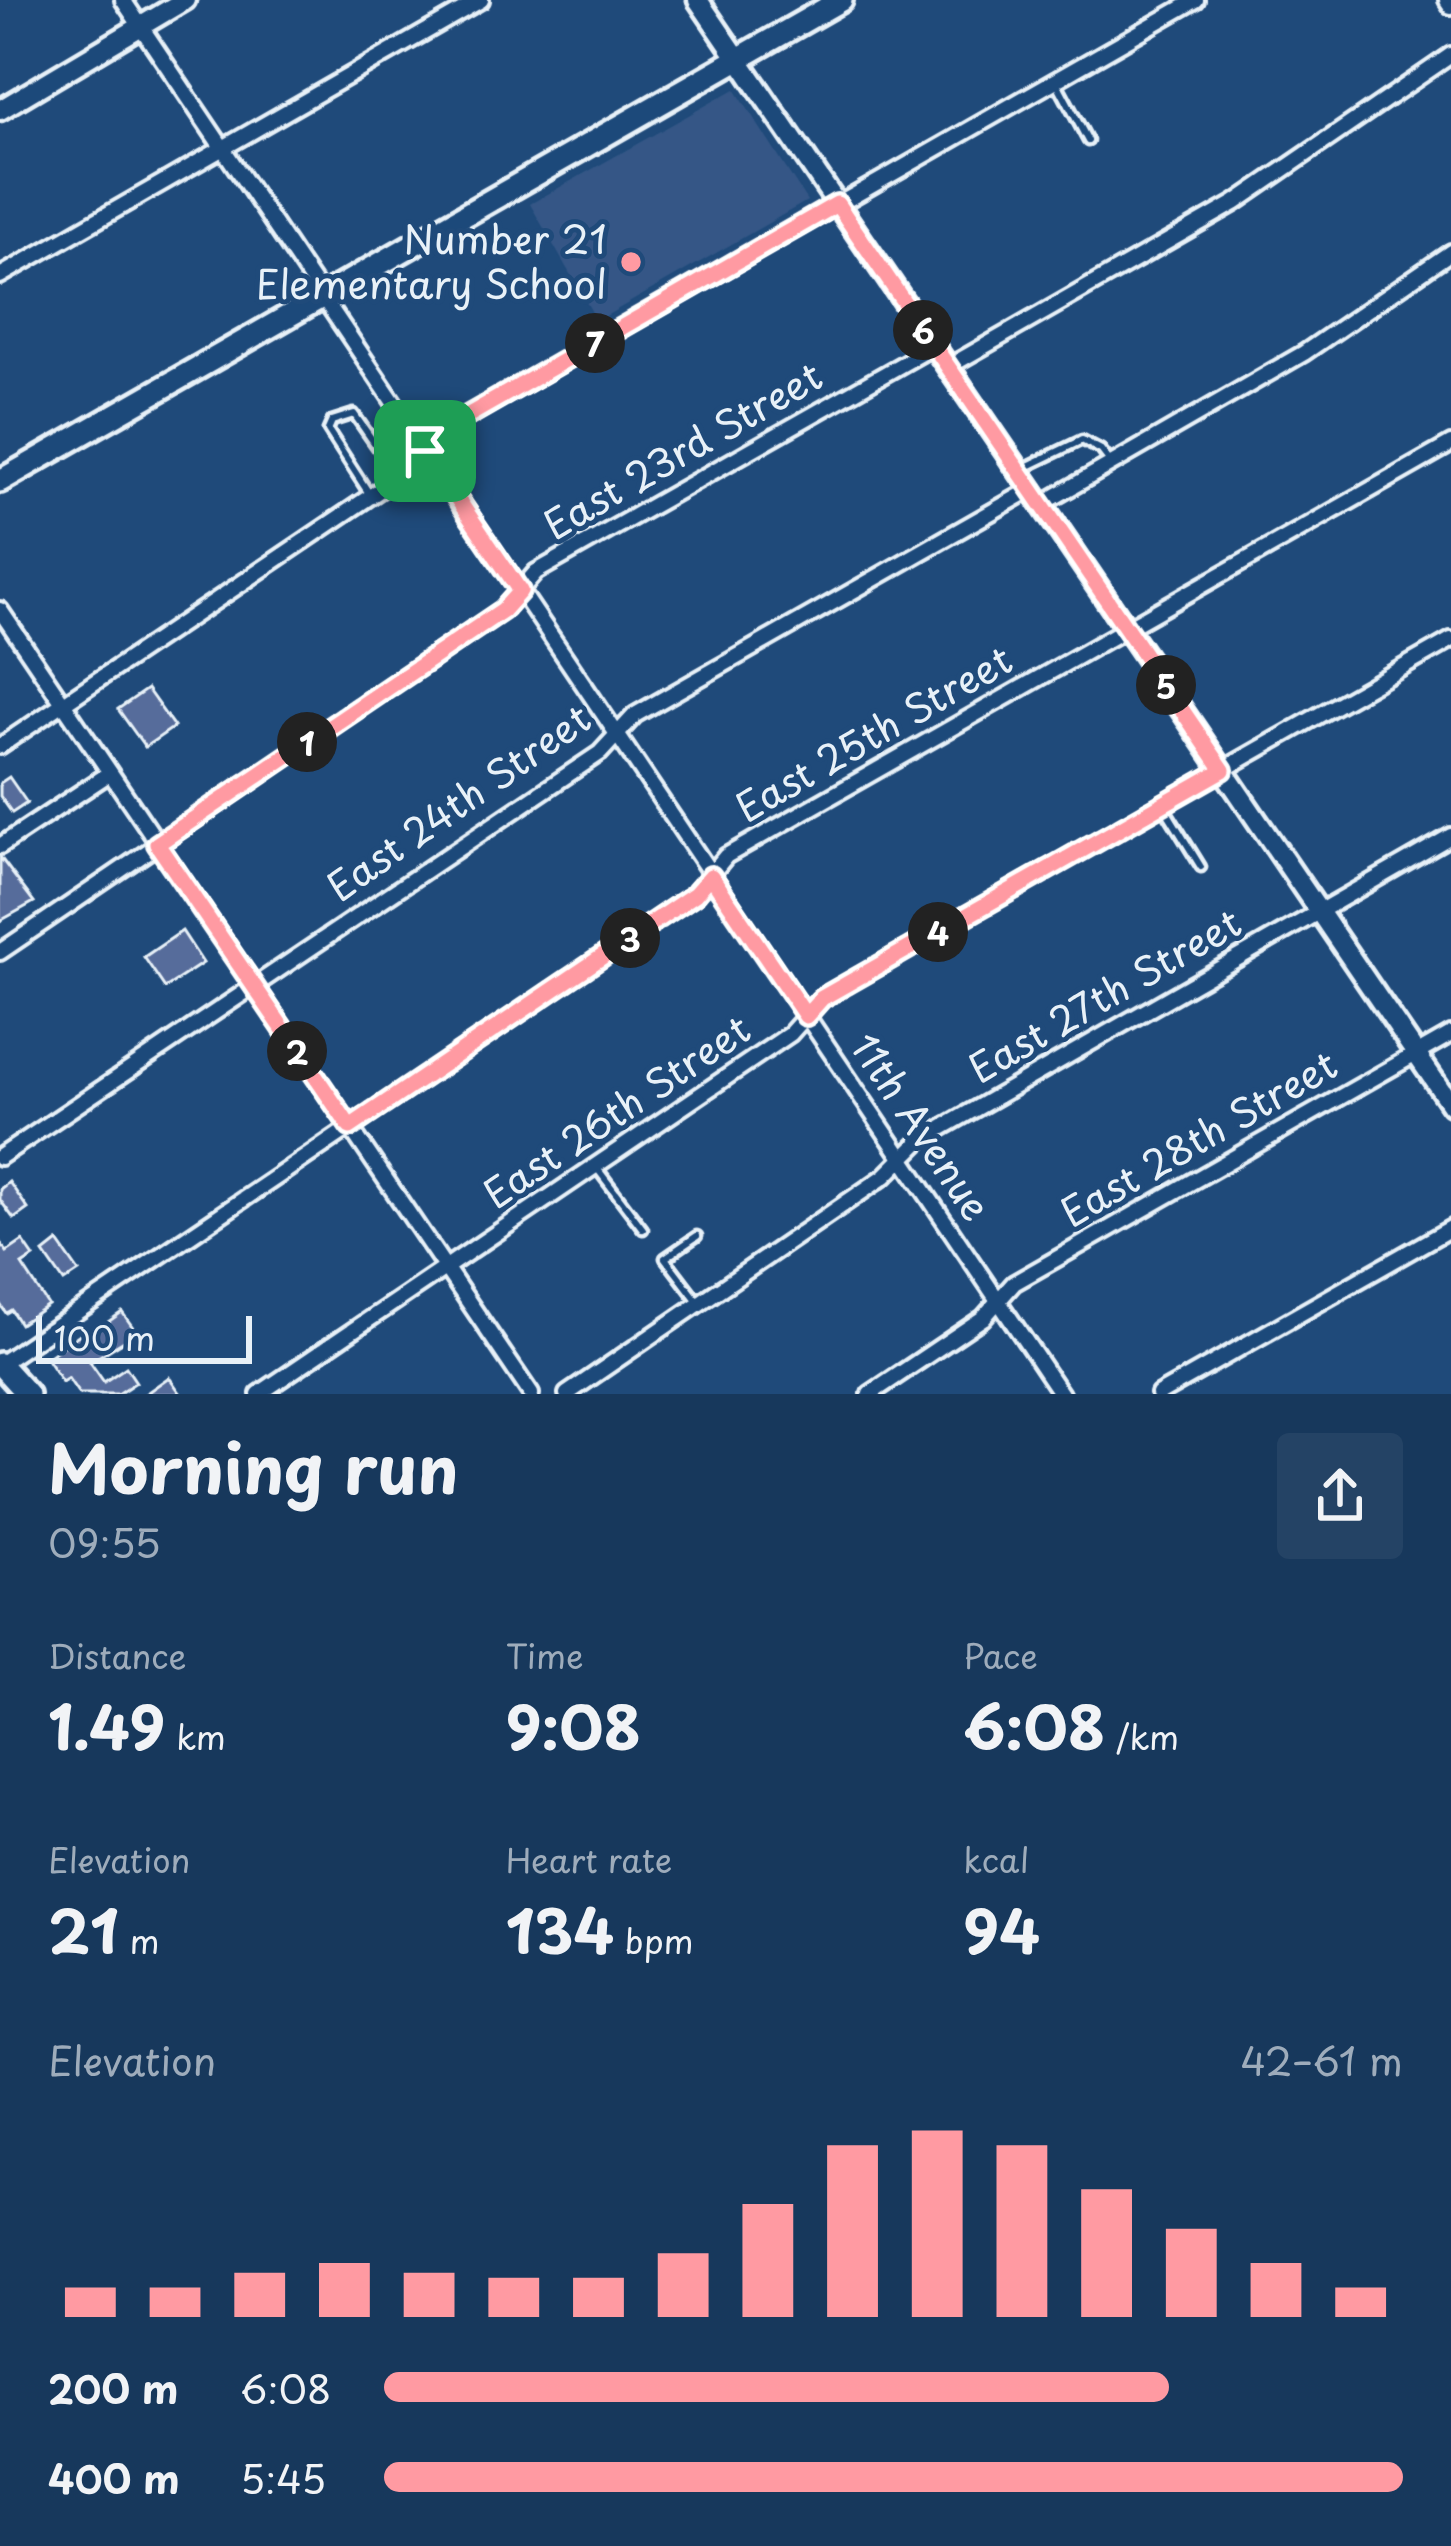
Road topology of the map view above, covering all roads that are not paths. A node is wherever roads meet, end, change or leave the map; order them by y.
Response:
1 (122, 0) edge
2 (185, 0) edge
3 (481, 0) edge
4 (698, 0) edge
5 (841, 0) edge
6 (1196, 0) edge
7 (140, 27) junction
8 (1451, 55) edge
9 (738, 59) junction
10 (1055, 80) junction
11 (0, 110) edge
12 (1088, 141) dead end
13 (221, 148) junction
14 (837, 204) junction
15 (1451, 252) edge
16 (0, 275) edge
17 (322, 297) junction
18 (934, 346) junction
19 (948, 367) junction
20 (1451, 444) edge
21 (425, 451) junction
22 (1111, 463) junction
23 (1019, 470) junction
24 (398, 477) junction
25 (0, 481) edge
26 (371, 496) junction
27 (1037, 496) junction
28 (520, 591) junction
29 (0, 610) edge
30 (1127, 628) junction
31 (1451, 640) edge
32 (63, 703) junction
33 (616, 735) junction
34 (0, 746) edge
35 (1223, 770) junction
36 (110, 773) junction
37 (1162, 804) junction
38 (1451, 836) edge
39 (157, 844) junction
40 (0, 846) edge
41 (1201, 867) dead end
42 (711, 876) junction
43 (1320, 911) junction
44 (0, 952) edge
45 (253, 987) junction
46 (806, 1016) junction
47 (1451, 1034) edge
48 (1416, 1054) junction
49 (1451, 1105) edge
50 (350, 1127) junction
51 (0, 1157) edge
52 (902, 1159) junction
53 (596, 1166) junction
54 (1451, 1228) edge
55 (643, 1229) dead end
56 (697, 1236) dead end
57 (446, 1269) junction
58 (998, 1301) junction
59 (699, 1303) junction
60 (0, 1364) edge
61 (27, 1394) edge
62 (259, 1394) edge
63 (531, 1394) edge
64 (567, 1394) edge
65 (870, 1394) edge
66 (1061, 1394) edge
67 (1159, 1394) edge

1 - 7 street, 11th Avenue
2 - 7 main road
3 - 13 street
4 - 9 main road
5 - 9 main road
6 - 10 street
7 - 11 main road
7 - 13 street, 11th Avenue
8 - 19 street
9 - 14 main road
9 - 17 main road
10 - 12 lane
10 - 14 street
13 - 16 street
13 - 17 street, 11th Avenue
14 - 18 main road
14 - 21 street
15 - 22 street, East 24th Street
17 - 21 street, 11th Avenue
17 - 25 main road
18 - 19 main road
18 - 28 street, East 23rd Street
19 - 23 main road
20 - 30 street, East 25th Street
21 - 24 street
21 - 28 street, 11th Avenue
22 - 23 lane
22 - 27 street, East 24th Street
23 - 27 main road
24 - 26 street
24 - 26 lane
26 - 32 street
27 - 30 main road
27 - 33 street, East 24th Street
28 - 33 street, 11th Avenue
28 - 39 street, East 23rd Street
29 - 32 street
30 - 35 main road
30 - 42 street, East 25th Street
31 - 35 street, East 26th Street
32 - 34 street
32 - 36 street
33 - 42 street, 11th Avenue
33 - 45 street, East 24th Street
35 - 37 street, East 26th Street
35 - 43 main road
36 - 39 street
36 - 40 street
37 - 41 lane
37 - 46 street, East 26th Street
38 - 43 street, East 27th Street
39 - 44 street, East 23rd Street
39 - 45 street
42 - 46 street, 11th Avenue
42 - 50 street, East 25th Street
43 - 48 main road
43 - 52 street, East 27th Street
45 - 50 street
45 - 51 street, East 24th Street
46 - 52 street, 11th Avenue
46 - 53 street, East 26th Street
47 - 48 street, East 28th Street
48 - 49 main road
48 - 58 street, East 28th Street
50 - 57 street
50 - 60 street, East 25th Street
52 - 58 street, 11th Avenue
52 - 59 street, East 27th Street
53 - 55 lane
53 - 57 street, East 26th Street
54 - 67 street
56 - 59 lane
57 - 62 street, East 26th Street
57 - 63 street
58 - 65 street, East 28th Street
58 - 66 street, 11th Avenue
59 - 64 street, East 27th Street
60 - 61 main road

